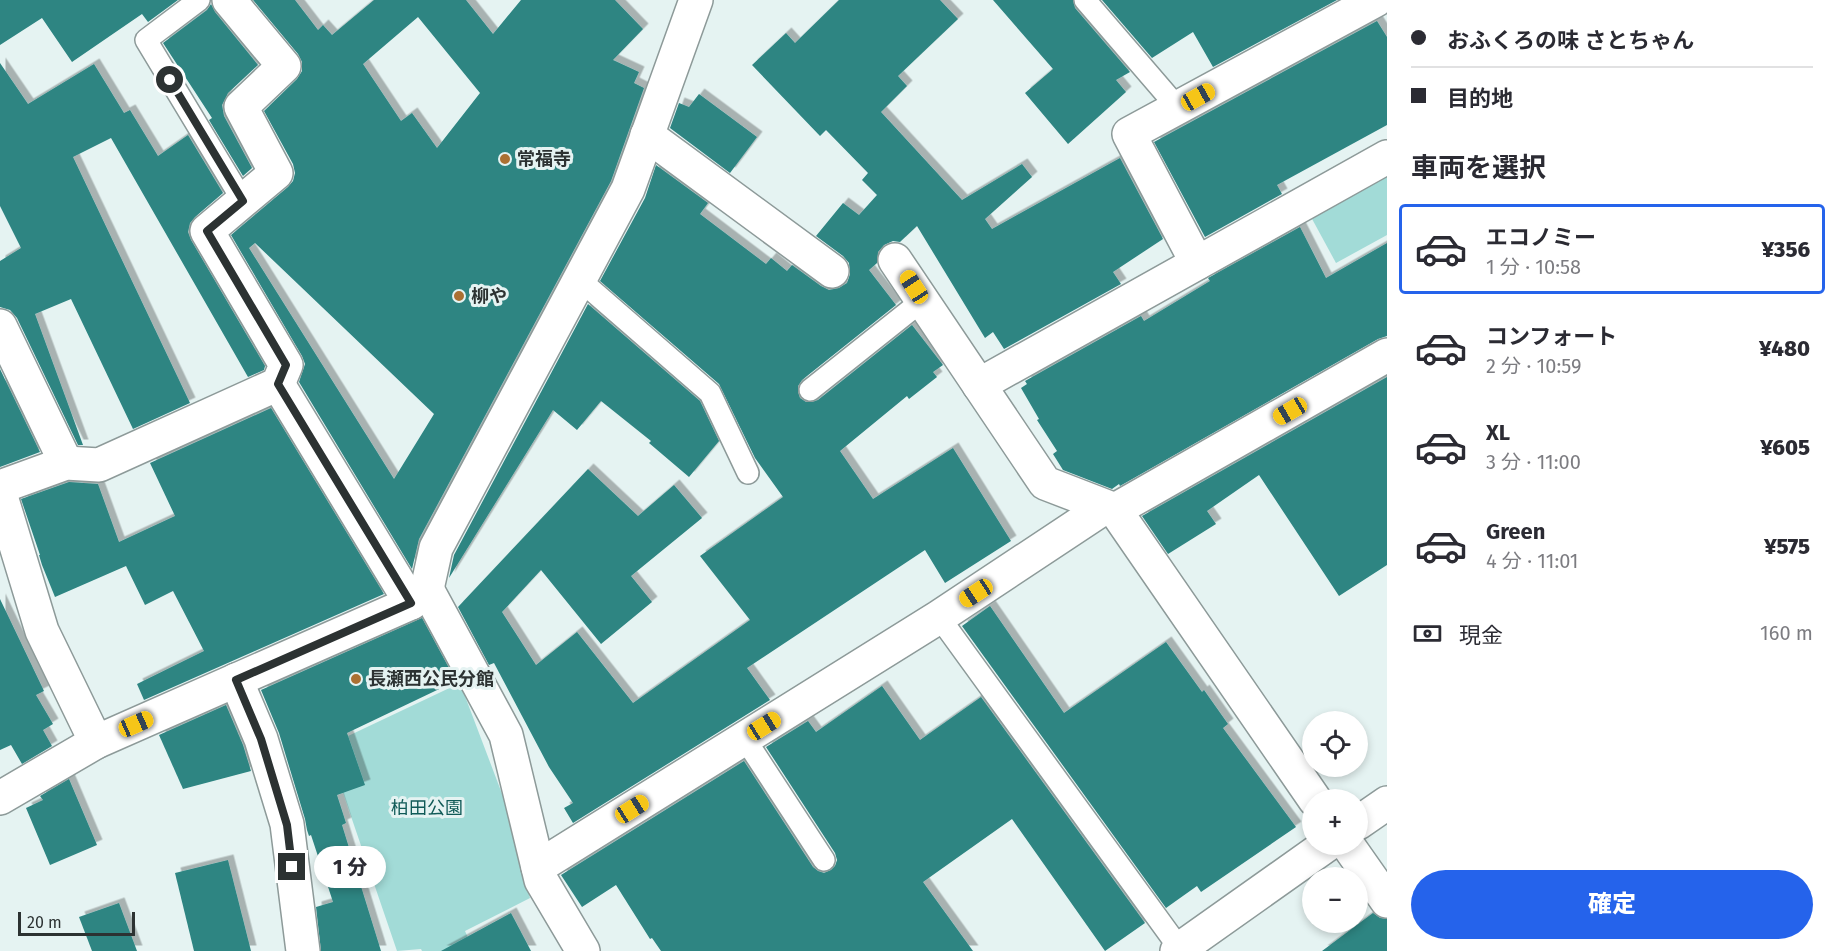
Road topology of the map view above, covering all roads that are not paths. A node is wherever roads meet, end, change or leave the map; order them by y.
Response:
1 (199, 0) edge
2 (229, 0) edge
3 (696, 0) edge
4 (1084, 0) edge
5 (1376, 0) edge
6 (1178, 108) junction
7 (647, 135) junction
8 (1387, 157) edge
9 (243, 201) junction
10 (895, 260) dead end
11 (1197, 263) junction
12 (832, 271) dead end
13 (580, 280) junction
14 (923, 300) junction
15 (0, 326) edge
16 (1387, 355) edge
17 (278, 384) junction
18 (979, 385) junction
19 (810, 390) dead end
20 (66, 463) junction
21 (748, 473) dead end
22 (0, 487) edge
23 (0, 493) edge
24 (1110, 509) junction
25 (419, 596) junction
26 (939, 617) junction
27 (236, 680) junction
28 (744, 739) junction
29 (96, 741) junction
30 (1307, 789) edge
31 (0, 798) edge
32 (1387, 802) edge
33 (1368, 816) edge
34 (1313, 855) edge
35 (1355, 855) edge
36 (824, 860) dead end
37 (538, 867) junction
38 (1387, 901) edge
39 (1179, 950) edge
40 (303, 951) edge
41 (583, 951) edge

1 - 9 lane
2 - 9 street
3 - 7 street
4 - 6 lane
5 - 6 street
6 - 11 street
7 - 12 street
7 - 13 street
8 - 11 street
9 - 17 street
10 - 14 street
11 - 18 street
13 - 21 lane
13 - 25 street
14 - 18 street
14 - 19 lane
15 - 20 street
16 - 24 street
17 - 20 street
17 - 25 street
18 - 24 street
20 - 22 street
23 - 29 street
24 - 26 street
24 - 30 street
25 - 27 street
25 - 37 street
26 - 28 street
26 - 39 lane
27 - 29 street
27 - 40 street
28 - 36 lane
28 - 37 street
29 - 31 street
32 - 33 street
34 - 39 street
35 - 38 street
37 - 41 street

